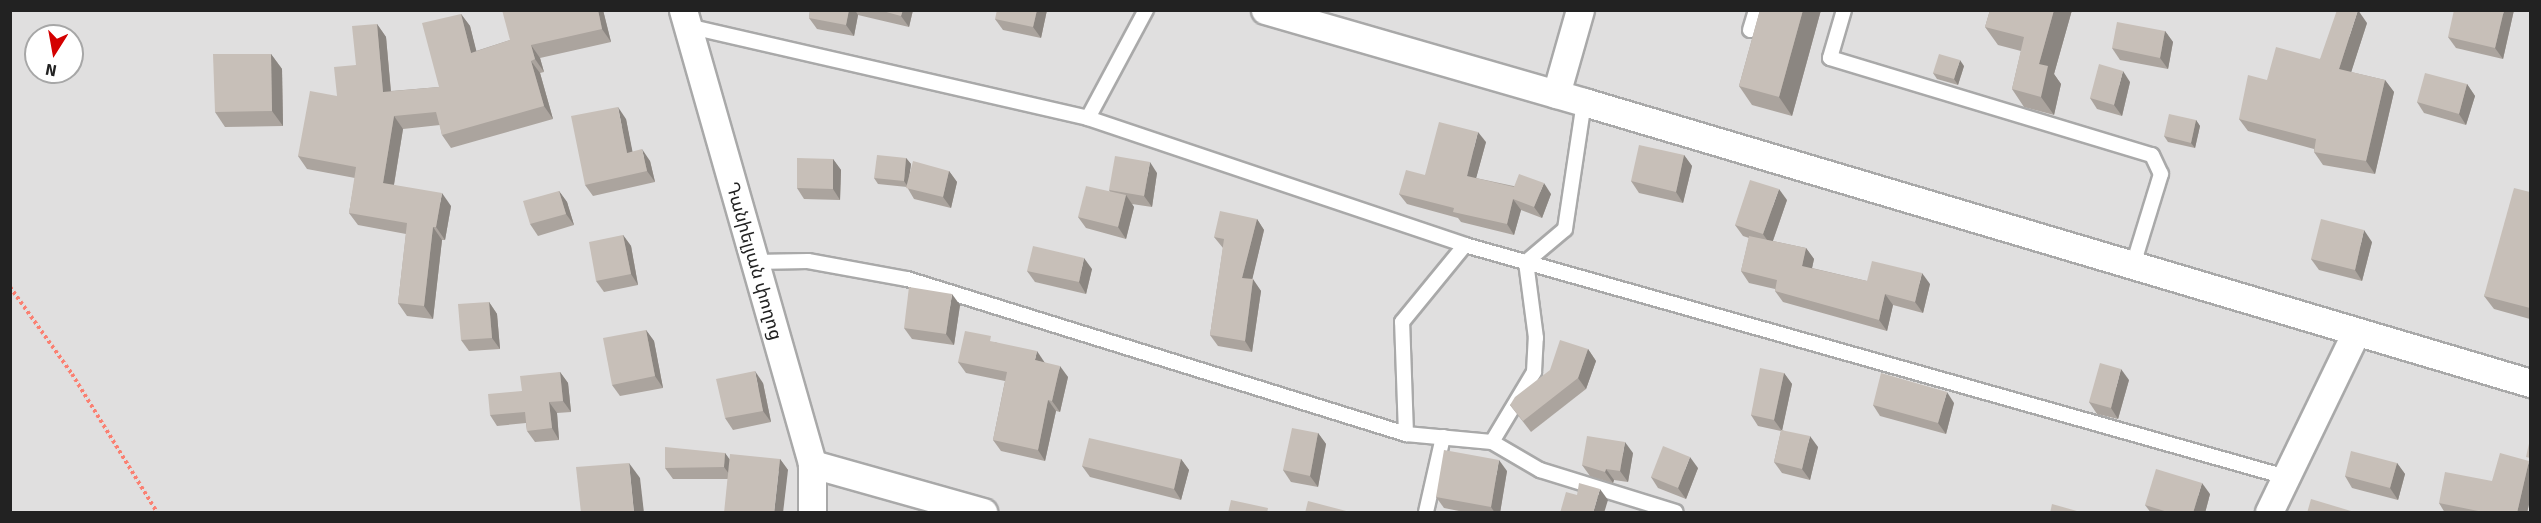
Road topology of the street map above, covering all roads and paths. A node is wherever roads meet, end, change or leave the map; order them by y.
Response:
1 (1146, 10) edge
2 (1265, 10) edge
3 (1580, 10) edge
4 (1756, 10) edge
5 (1844, 10) edge
6 (685, 18) edge
7 (1750, 30) dead end
8 (1556, 94) junction
9 (1584, 102) junction
10 (1088, 118) junction
11 (1465, 245) junction
12 (754, 262) junction
13 (1526, 262) junction
14 (2133, 265) junction
15 (10, 287) edge
16 (2356, 332) junction
17 (2530, 383) edge
18 (1406, 434) junction
19 (1443, 437) junction
20 (1492, 442) junction
21 (812, 464) junction
22 (2286, 477) junction
23 (157, 513) edge
24 (812, 513) edge
25 (982, 513) edge
26 (1426, 513) edge
27 (1677, 513) edge
28 (2269, 513) edge

1 - 10 lane
2 - 8 street
3 - 8 street
4 - 7 lane
5 - 14 lane
6 - 10 lane
6 - 12 street, Դանիելյան փողոց
8 - 9 street
9 - 13 lane
9 - 14 street
10 - 11 lane
11 - 13 lane
11 - 18 lane
12 - 18 lane
12 - 21 street, Դանիելյան փողոց
13 - 20 lane
13 - 22 lane
14 - 16 street
15 - 23 path
16 - 17 street
16 - 22 street
18 - 19 lane
19 - 20 lane
19 - 26 lane
20 - 27 lane
21 - 24 street, Դանիելյան փողոց
21 - 25 street
22 - 28 street

